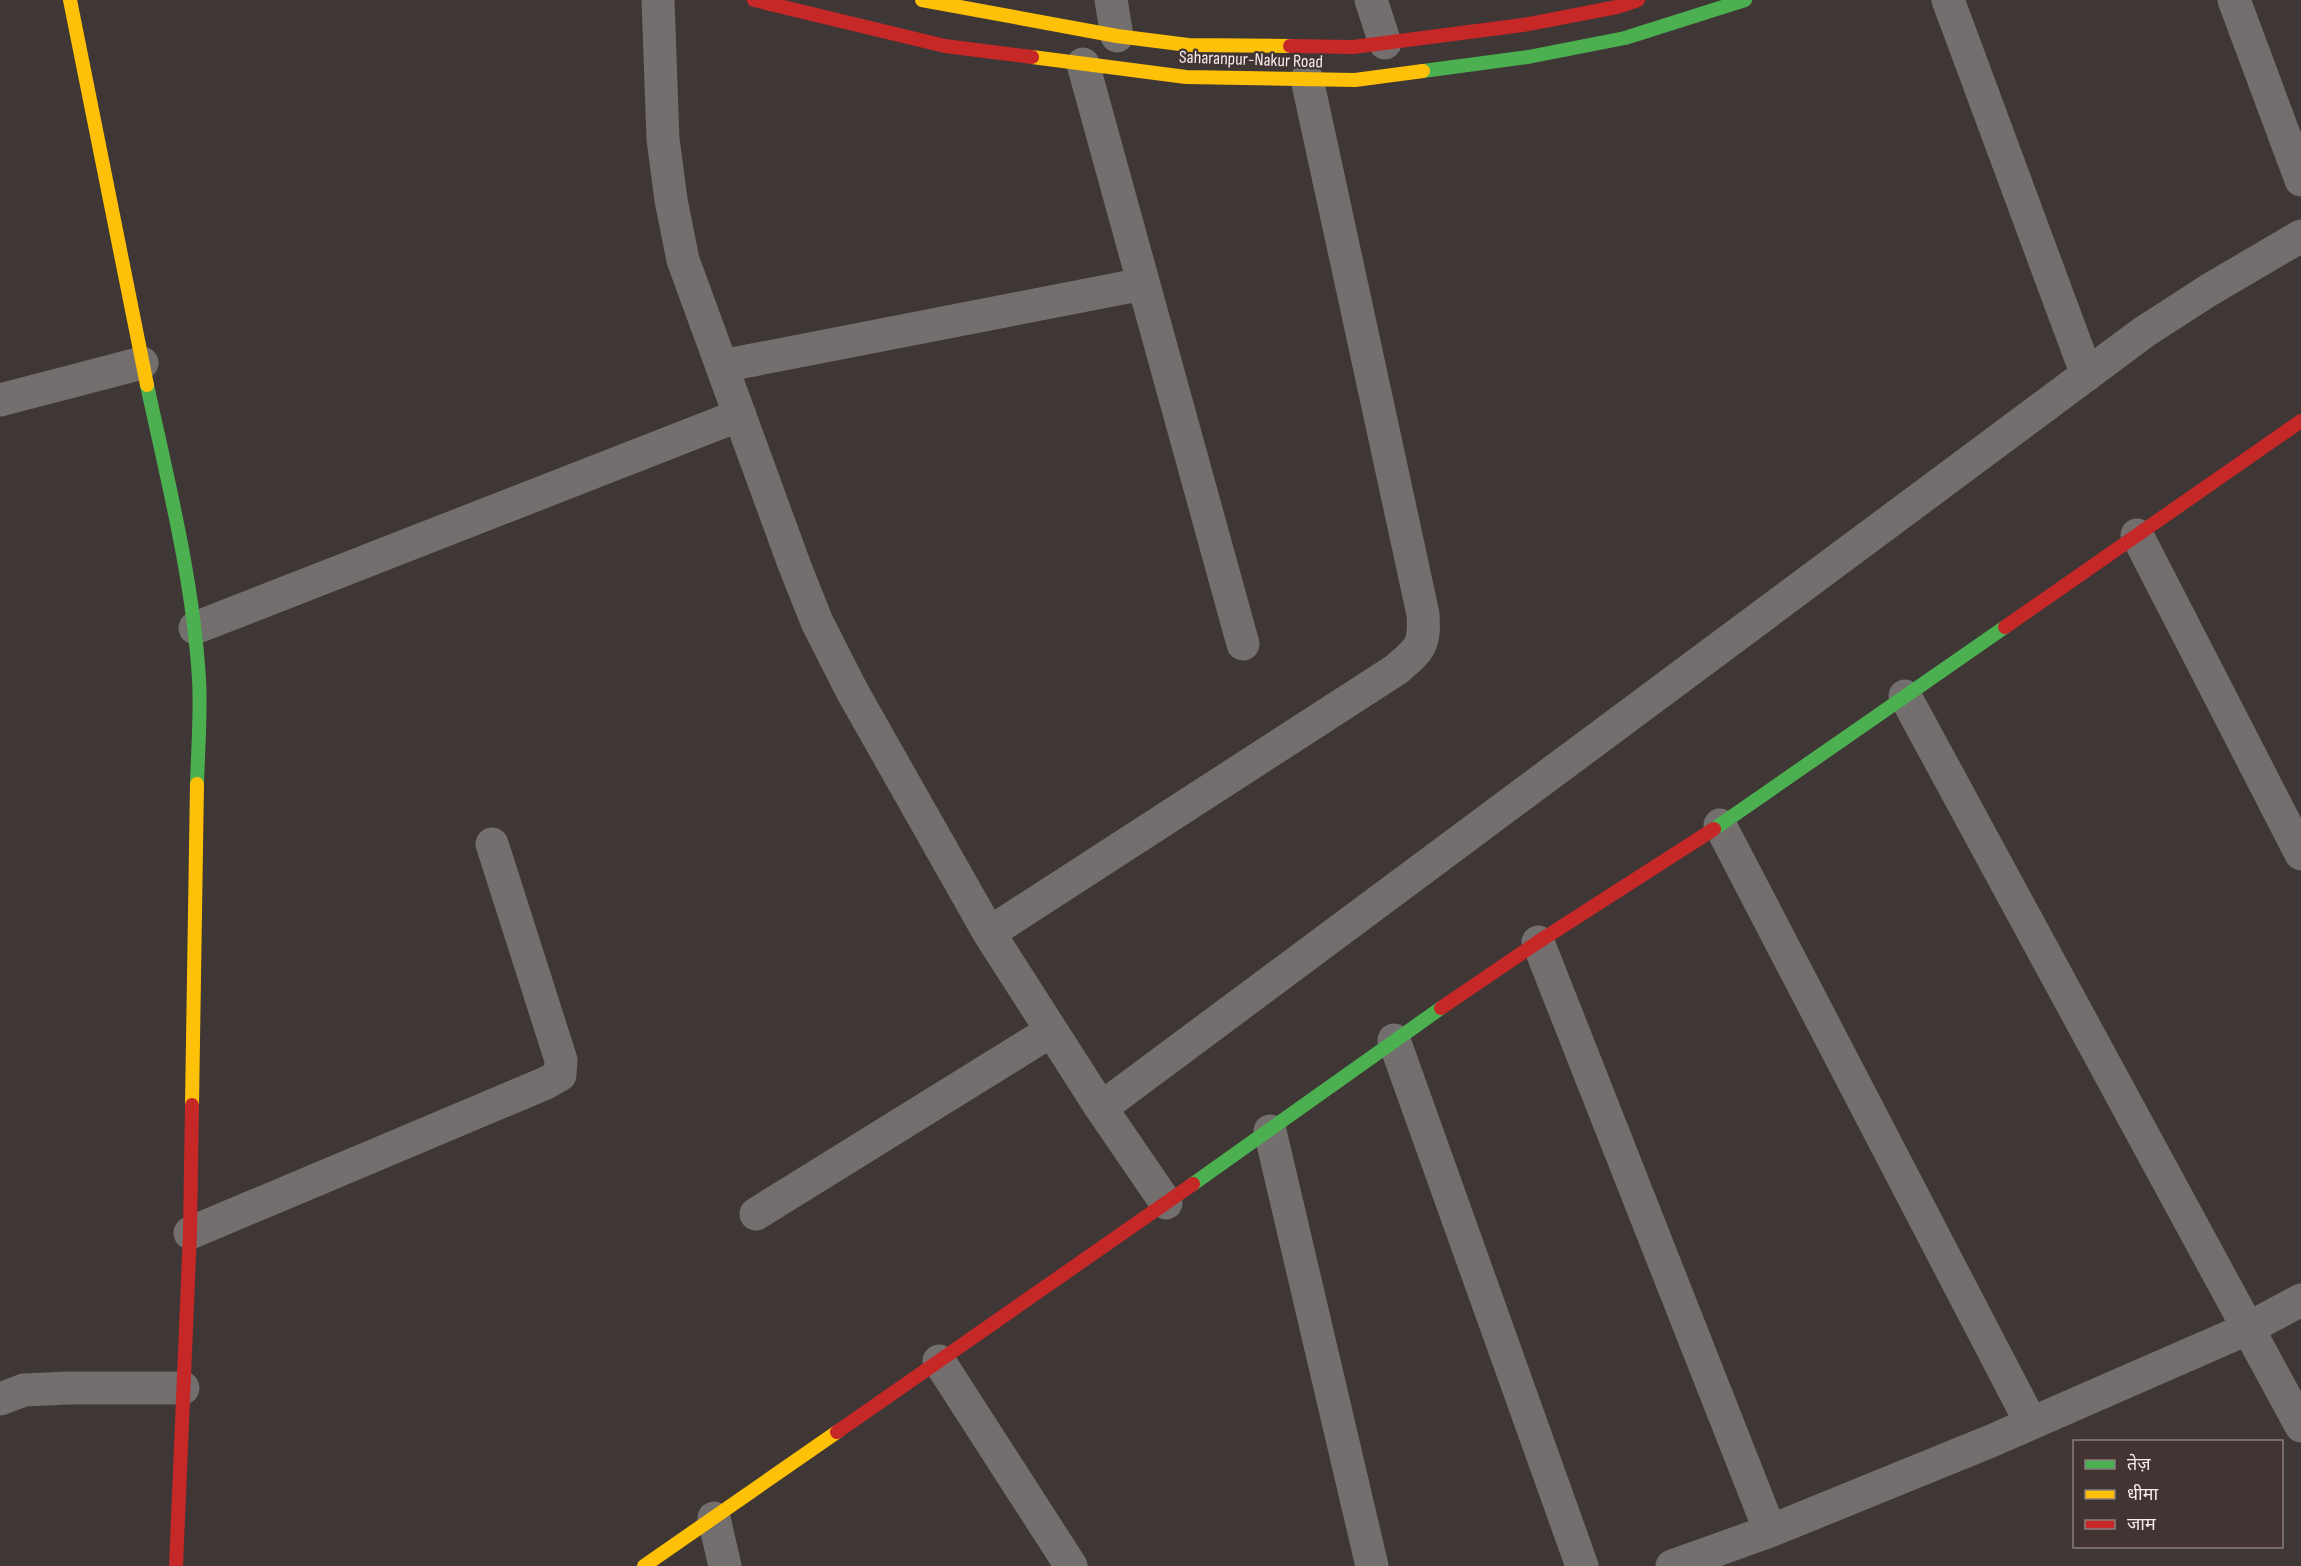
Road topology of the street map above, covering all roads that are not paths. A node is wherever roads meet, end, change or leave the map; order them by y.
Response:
1 (70, 0) edge
2 (658, 0) edge
3 (754, 0) edge
4 (922, 0) edge
5 (1111, 0) edge
6 (1371, 0) edge
7 (1745, 0) edge
8 (1948, 0) edge
9 (2234, 0) edge
10 (1623, 2) edge
11 (1117, 36) junction
12 (1385, 43) junction
13 (1083, 64) junction
14 (1307, 79) junction
15 (2301, 180) edge
16 (2301, 236) edge
17 (1143, 284) junction
18 (142, 363) junction
19 (722, 366) junction
20 (2087, 375) junction
21 (0, 400) edge
22 (740, 416) junction
23 (2298, 430) edge
24 (2137, 535) junction
25 (195, 628) junction
26 (1243, 645) dead end
27 (1905, 696) junction
28 (1720, 825) junction
29 (492, 844) dead end
30 (2301, 854) edge
31 (989, 933) junction
32 (1538, 942) junction
33 (1051, 1031) junction
34 (1394, 1040) junction
35 (1101, 1108) junction
36 (1270, 1131) junction
37 (1166, 1203) junction
38 (756, 1214) dead end
39 (190, 1233) junction
40 (2301, 1300) edge
41 (2247, 1329) junction
42 (939, 1361) junction
43 (183, 1388) junction
44 (0, 1399) edge
45 (2031, 1423) junction
46 (2301, 1426) edge
47 (714, 1518) junction
48 (1770, 1531) junction
49 (1684, 1564) edge
50 (176, 1566) edge
51 (644, 1566) edge
52 (725, 1566) edge
53 (1071, 1566) edge
54 (1372, 1566) edge
55 (1582, 1566) edge

1 - 18 street
2 - 19 street
3 - 13 street, Saharanpur-Nakur Road
4 - 11 street, Saharanpur-Nakur Road
5 - 11 street
6 - 12 street
7 - 14 street, Saharanpur-Nakur Road
8 - 20 street
9 - 15 street
10 - 12 street, Saharanpur-Nakur Road
11 - 12 street, Saharanpur-Nakur Road
13 - 14 street, Saharanpur-Nakur Road
13 - 17 street
14 - 31 street
16 - 20 street
17 - 19 street
17 - 26 street
18 - 21 street
18 - 25 street
19 - 22 street
20 - 35 street
22 - 25 street
22 - 31 street
23 - 24 street
24 - 27 street
24 - 30 street
25 - 39 street
27 - 28 street
27 - 41 street
28 - 32 street
28 - 45 street
29 - 39 street
31 - 33 street
32 - 34 street
32 - 48 street
33 - 35 street
33 - 38 street
34 - 36 street
34 - 55 street
35 - 37 street
36 - 37 street
36 - 54 street
37 - 42 street
39 - 43 street
40 - 41 street
41 - 45 street
41 - 46 street
42 - 47 street
42 - 53 street
43 - 44 street
43 - 50 street
45 - 48 street
47 - 51 street
47 - 52 street
48 - 49 street

